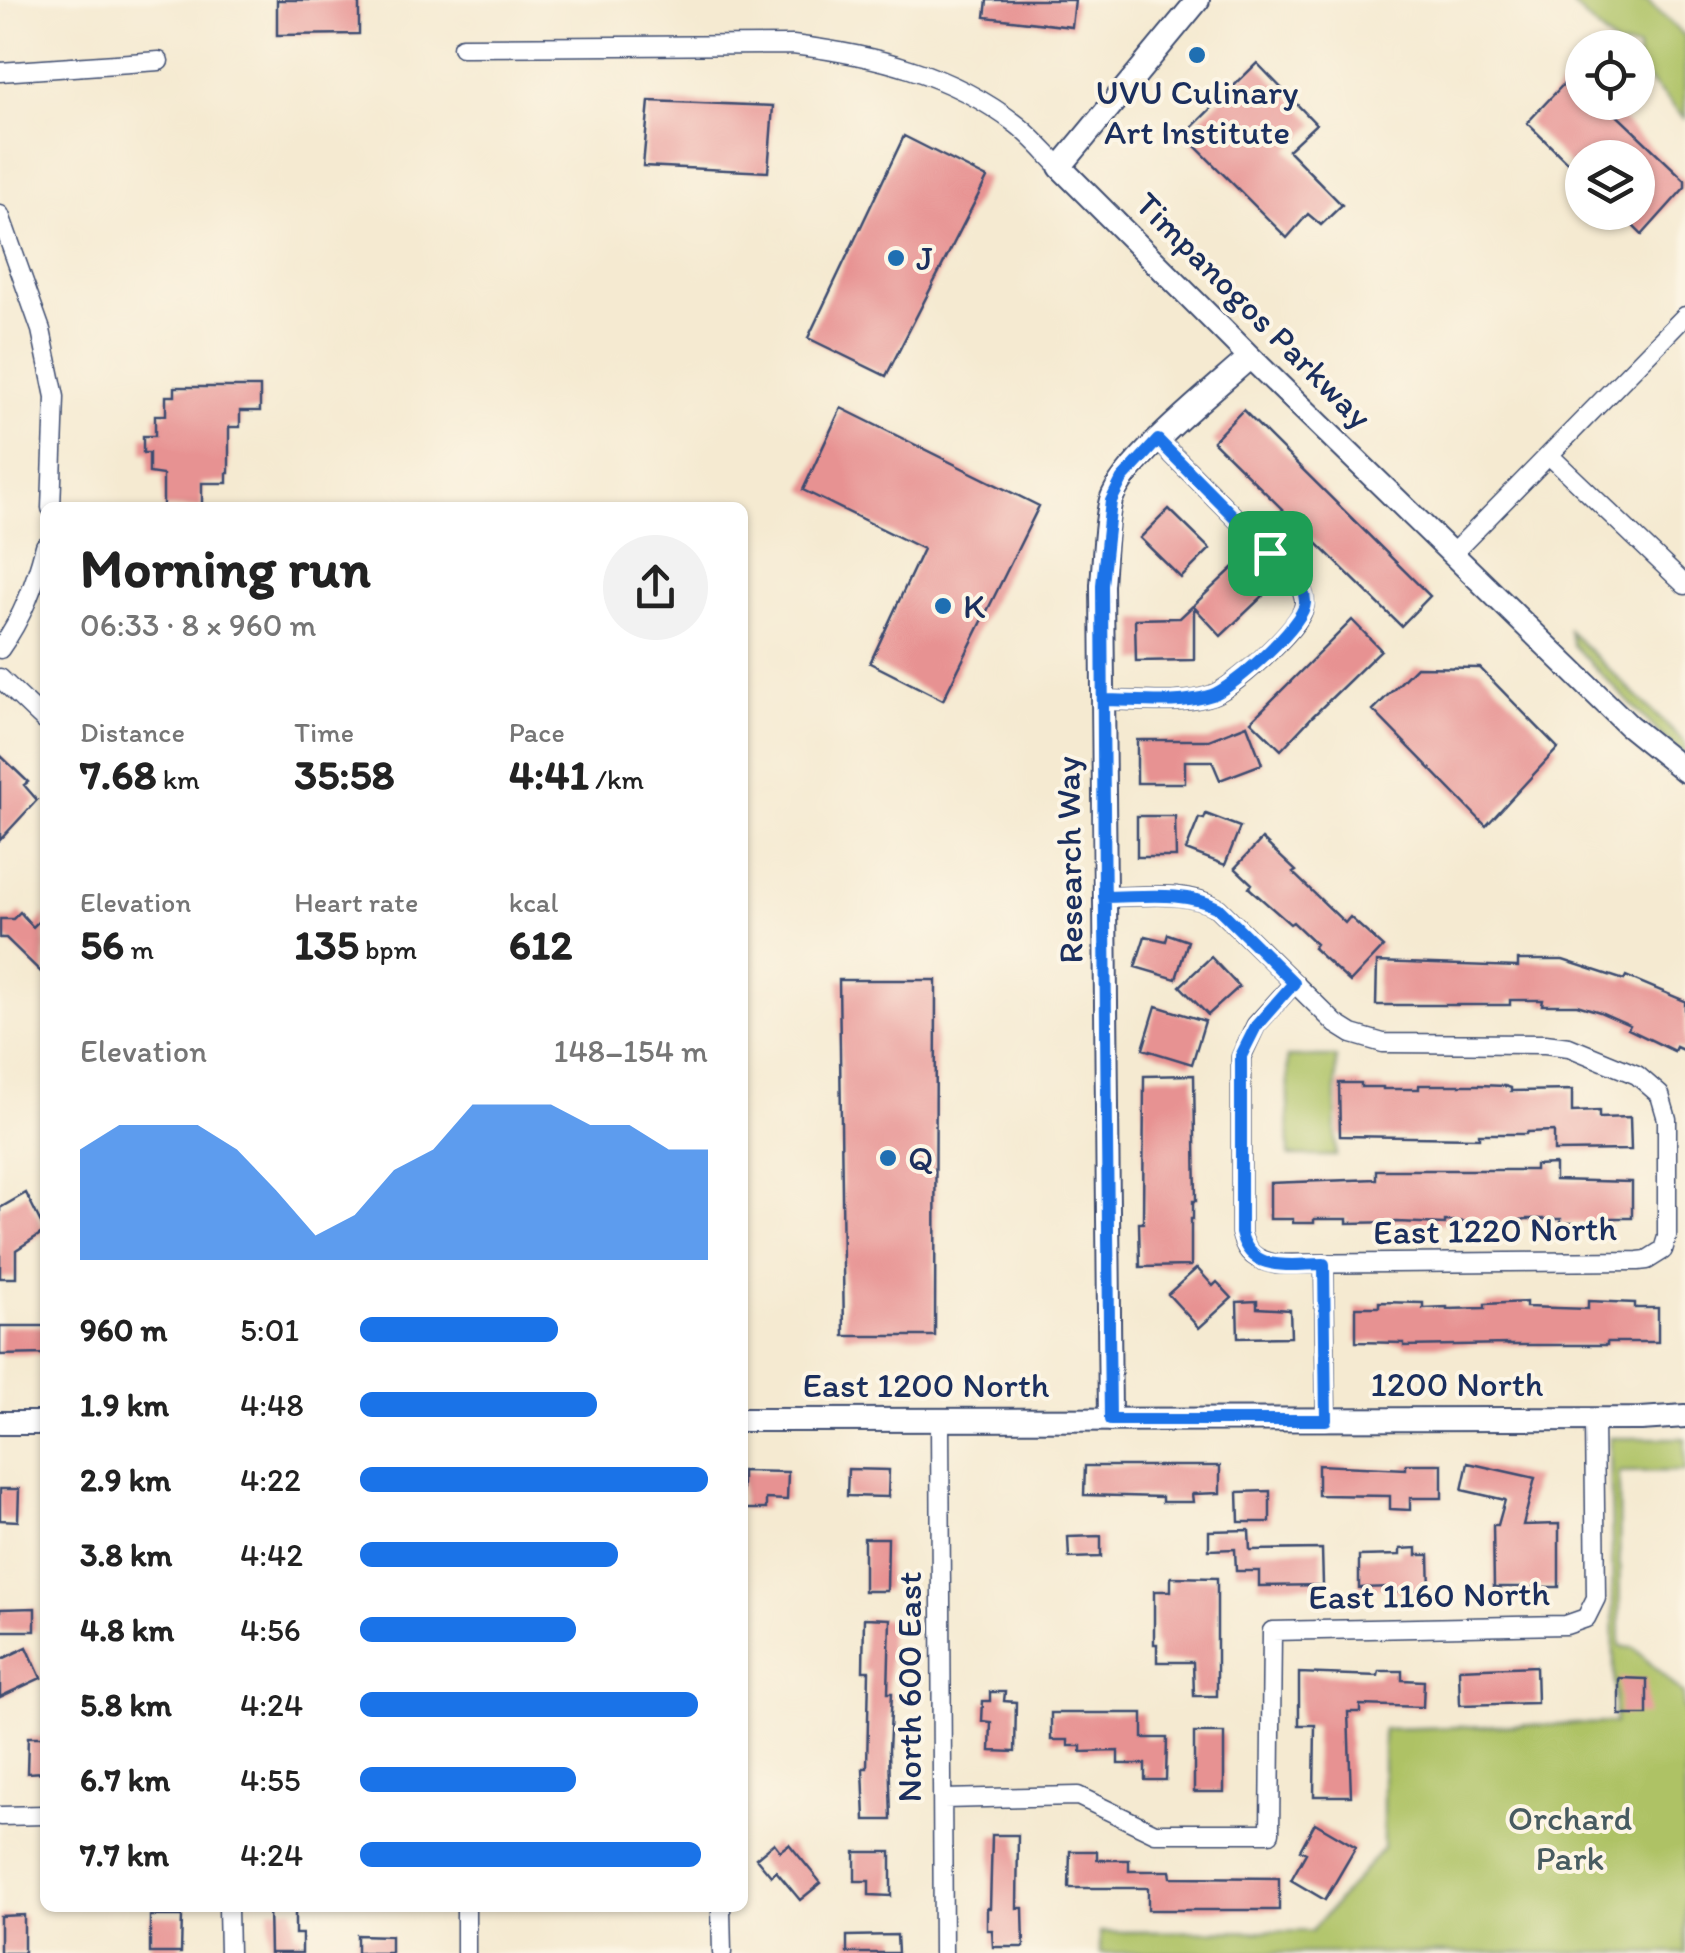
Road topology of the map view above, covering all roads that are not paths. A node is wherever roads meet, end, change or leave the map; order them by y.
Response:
1 (1198, 0) edge
2 (462, 47) dead end
3 (160, 60) dead end
4 (0, 72) edge
5 (1060, 167) junction
6 (0, 215) edge
7 (1685, 316) edge
8 (1250, 357) junction
9 (1158, 440) junction
10 (1549, 455) junction
11 (51, 502) edge
12 (1452, 554) junction
13 (40, 564) edge
14 (1685, 585) edge
15 (0, 649) edge
16 (0, 678) edge
17 (1103, 700) junction
18 (40, 716) edge
19 (1685, 771) edge
20 (1104, 897) junction
21 (1294, 983) junction
22 (1324, 1264) junction
23 (1685, 1416) edge
24 (1594, 1419) junction
25 (748, 1420) edge
26 (1110, 1420) junction
27 (1326, 1420) junction
28 (940, 1421) junction
29 (0, 1423) edge
30 (40, 1423) edge
31 (943, 1798) junction
32 (40, 1815) edge
33 (0, 1816) edge
34 (228, 1912) edge
35 (466, 1912) dead end
36 (721, 1912) edge
37 (230, 1953) edge
38 (466, 1953) edge
39 (722, 1953) edge
40 (943, 1953) edge

1 - 5 street
2 - 5 street, Timpanogos Parkway
3 - 4 street
5 - 8 street, Timpanogos Parkway
6 - 11 street
7 - 10 street
8 - 9 street, Research Way
8 - 12 street, Timpanogos Parkway
9 - 17 street, Research Way
9 - 17 street
10 - 12 street
10 - 14 street
12 - 19 street, Timpanogos Parkway
13 - 15 street
16 - 18 street
17 - 20 street, Research Way
20 - 21 street
20 - 26 street, Research Way
21 - 22 street, East 1220 North
21 - 22 street, East 1220 North
22 - 27 street
23 - 24 street, 1200 North
24 - 27 street, 1200 North
24 - 31 street, East 1160 North
25 - 28 street, East 1200 North
26 - 27 street, 1200 North
26 - 28 street, East 1200 North
28 - 31 street, North 600 East
29 - 30 street
31 - 40 street, North 600 East
32 - 33 street
34 - 37 street
35 - 38 street
36 - 39 street

